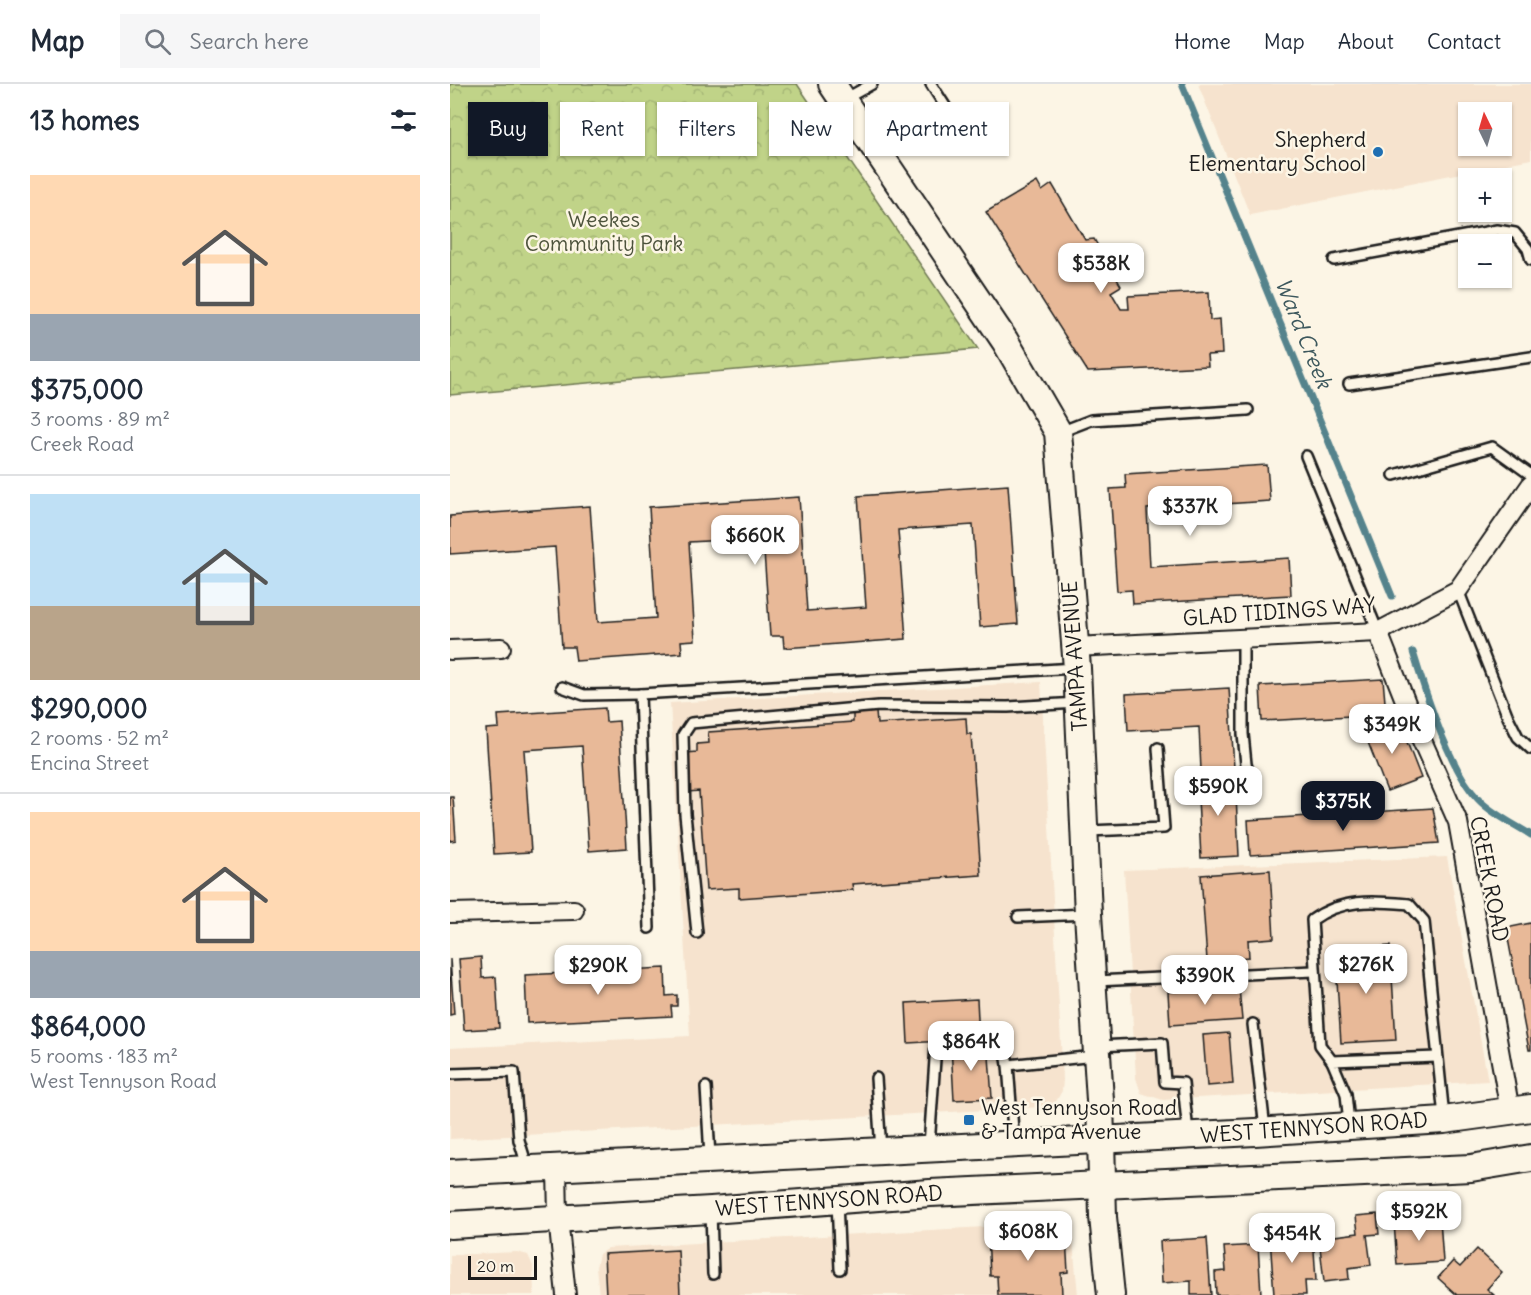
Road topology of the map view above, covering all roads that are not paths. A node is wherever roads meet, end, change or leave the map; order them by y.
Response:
1 (872, 84) edge
2 (931, 84) edge
3 (838, 92) edge
4 (942, 102) edge
5 (1334, 260) dead end
6 (1531, 260) edge
7 (1531, 357) edge
8 (1349, 384) dead end
9 (1248, 410) dead end
10 (1058, 432) junction
11 (1306, 456) dead end
12 (1531, 475) edge
13 (1394, 476) dead end
14 (1531, 485) edge
15 (1458, 590) junction
16 (1378, 632) junction
17 (1243, 638) junction
18 (501, 648) dead end
19 (450, 650) edge
20 (1076, 657) junction
21 (562, 687) dead end
22 (640, 694) junction
23 (1079, 703) junction
24 (1158, 748) dead end
25 (1531, 748) edge
26 (1256, 796) dead end
27 (1085, 831) junction
28 (574, 910) dead end
29 (450, 913) edge
30 (1088, 914) junction
31 (1018, 917) dead end
32 (649, 928) dead end
33 (697, 933) dead end
34 (1314, 971) junction
35 (1094, 981) junction
36 (1253, 1024) dead end
37 (1098, 1051) junction
38 (1437, 1058) junction
39 (1332, 1060) junction
40 (1008, 1065) junction
41 (450, 1074) edge
42 (876, 1077) dead end
43 (706, 1087) dead end
44 (1521, 1110) edge
45 (1444, 1120) junction
46 (1350, 1125) junction
47 (1265, 1131) junction
48 (1188, 1135) junction
49 (1101, 1140) junction
50 (1014, 1143) junction
51 (929, 1148) junction
52 (881, 1150) junction
53 (1531, 1158) edge
54 (710, 1159) junction
55 (528, 1168) junction
56 (557, 1168) junction
57 (450, 1173) edge
58 (1102, 1185) junction
59 (837, 1200) junction
60 (711, 1210) junction
61 (558, 1218) junction
62 (450, 1225) edge
63 (840, 1269) dead end
64 (713, 1274) dead end
65 (566, 1295) edge
66 (1111, 1295) edge

1 - 3 lane
2 - 4 lane
3 - 10 main road, TAMPA AVENUE
5 - 6 lane
7 - 8 lane
9 - 10 lane
10 - 20 main road, TAMPA AVENUE
11 - 16 lane
12 - 13 lane
14 - 15 street, GLAD TIDINGS WAY
15 - 16 street, GLAD TIDINGS WAY
15 - 25 lane
16 - 17 street, GLAD TIDINGS WAY
16 - 44 street, CREEK ROAD
17 - 20 street, GLAD TIDINGS WAY
17 - 26 lane
18 - 19 street
20 - 22 lane
20 - 23 main road, TAMPA AVENUE
21 - 22 lane
22 - 32 lane
23 - 27 main road, TAMPA AVENUE
23 - 33 lane
24 - 27 lane
27 - 30 main road, TAMPA AVENUE
28 - 29 street
30 - 31 lane
30 - 35 main road, TAMPA AVENUE
34 - 35 lane
34 - 38 lane
34 - 39 lane
35 - 37 main road, TAMPA AVENUE
36 - 47 lane
37 - 40 lane
37 - 48 lane
37 - 49 main road, TAMPA AVENUE
38 - 39 lane
38 - 45 lane
39 - 46 lane
40 - 50 lane
40 - 51 lane
41 - 55 lane
42 - 52 lane
43 - 54 lane
44 - 45 main road, WEST TENNYSON ROAD
45 - 46 main road, WEST TENNYSON ROAD
46 - 47 main road, WEST TENNYSON ROAD
47 - 48 main road, WEST TENNYSON ROAD
48 - 49 main road, WEST TENNYSON ROAD
49 - 50 main road, WEST TENNYSON ROAD
49 - 58 main road, TAMPA AVENUE
50 - 51 main road, WEST TENNYSON ROAD
51 - 52 main road, WEST TENNYSON ROAD
52 - 54 main road, WEST TENNYSON ROAD
53 - 58 main road, WEST TENNYSON ROAD
54 - 56 main road, WEST TENNYSON ROAD
55 - 56 main road, WEST TENNYSON ROAD
55 - 57 main road, WEST TENNYSON ROAD
56 - 61 street
58 - 59 main road, WEST TENNYSON ROAD
58 - 66 main road, TAMPA AVENUE
59 - 60 main road, WEST TENNYSON ROAD
59 - 63 lane
60 - 61 main road, WEST TENNYSON ROAD
60 - 64 lane
61 - 62 main road, WEST TENNYSON ROAD
61 - 65 street

